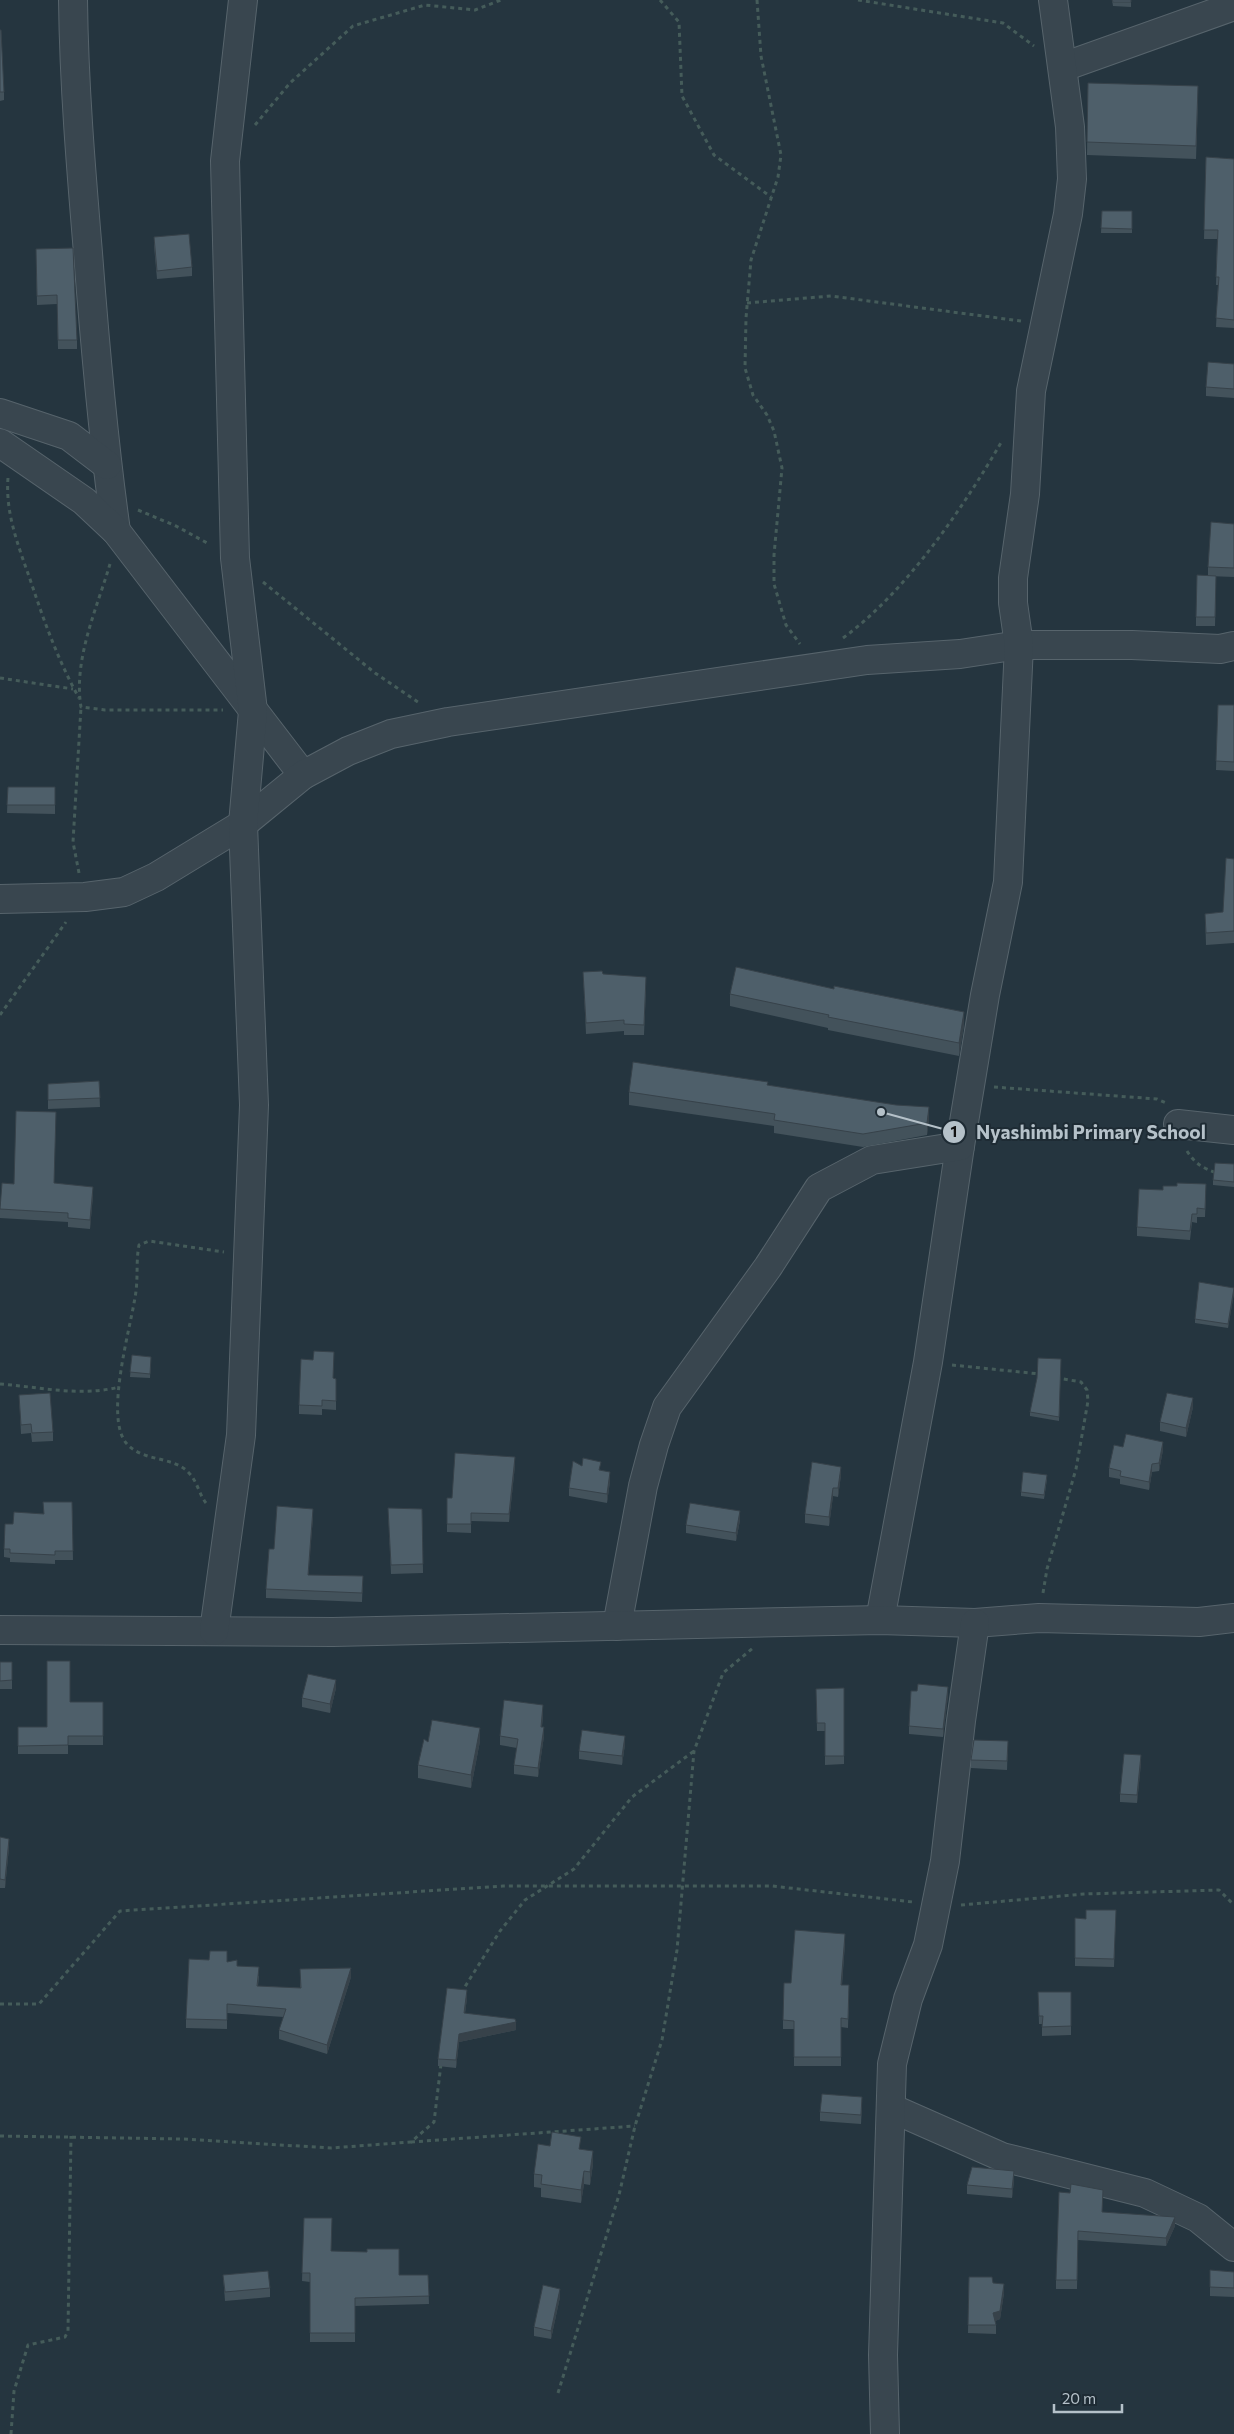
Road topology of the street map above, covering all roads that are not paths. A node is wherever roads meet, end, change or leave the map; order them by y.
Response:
1 (73, 0) edge
2 (243, 0) edge
3 (1053, 0) edge
4 (1234, 6) edge
5 (1063, 67) junction
6 (0, 413) edge
7 (5, 446) edge
8 (107, 464) junction
9 (116, 531) junction
10 (1019, 645) junction
11 (1234, 646) edge
12 (254, 711) junction
13 (303, 775) junction
14 (243, 824) junction
15 (0, 899) edge
16 (1178, 1124) road end
17 (1234, 1130) edge
18 (960, 1146) junction
19 (1234, 1618) edge
20 (880, 1620) junction
21 (976, 1623) junction
22 (617, 1626) junction
23 (0, 1630) edge
24 (214, 1631) junction
25 (891, 2108) junction
26 (1234, 2247) edge
27 (885, 2434) edge

1 - 8 street
2 - 12 street
3 - 5 street
4 - 5 street
5 - 10 street
6 - 8 street
7 - 9 street
8 - 9 street
9 - 12 street
10 - 11 street
10 - 13 street
10 - 18 street
12 - 13 street
12 - 14 street
13 - 14 street
14 - 15 street
14 - 24 street
16 - 17 street
18 - 20 street
18 - 22 street
19 - 21 street
20 - 21 street
20 - 22 street
21 - 25 street
22 - 24 street
23 - 24 street
25 - 26 street
25 - 27 street

